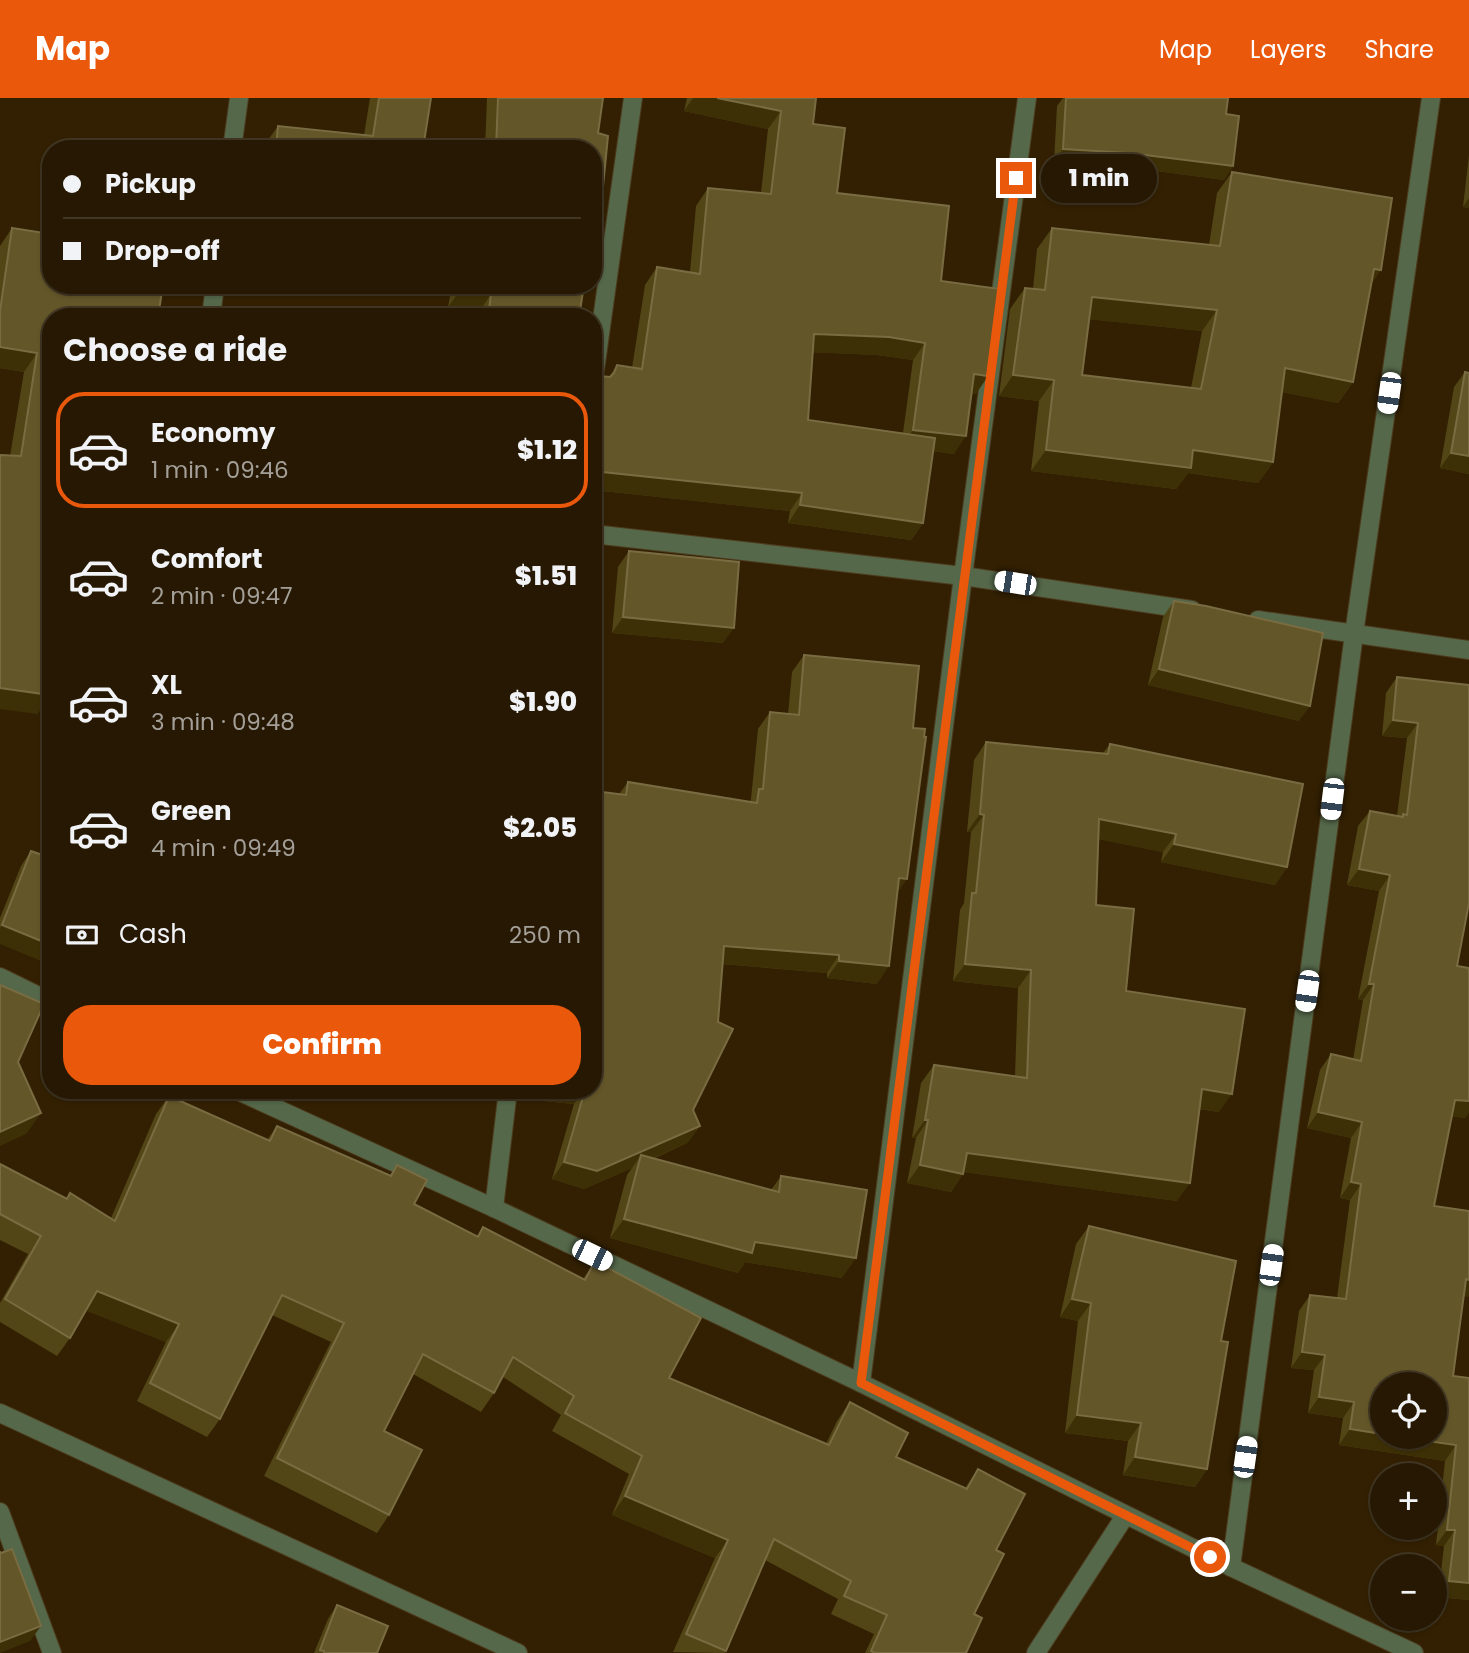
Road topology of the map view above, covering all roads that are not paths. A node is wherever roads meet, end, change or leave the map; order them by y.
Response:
1 (239, 98) edge
2 (633, 98) edge
3 (1027, 98) edge
4 (1431, 98) edge
5 (233, 140) edge
6 (602, 320) edge
7 (602, 535) edge
8 (963, 576) junction
9 (1206, 612) edge
10 (1246, 618) edge
11 (1354, 634) junction
12 (1469, 650) edge
13 (0, 977) edge
14 (42, 998) edge
15 (256, 1099) edge
16 (507, 1099) edge
17 (494, 1208) junction
18 (861, 1383) junction
19 (0, 1413) edge
20 (0, 1512) edge
21 (1125, 1516) junction
22 (1231, 1567) junction
23 (52, 1653) edge
24 (518, 1653) edge
25 (1036, 1653) edge
26 (1414, 1653) edge

1 - 5 street
2 - 6 street
3 - 8 street
4 - 11 street
7 - 8 street
8 - 9 street
8 - 18 street
10 - 11 street
11 - 12 street
11 - 22 street
13 - 14 street
15 - 17 street
16 - 17 street
17 - 18 street
18 - 21 street
19 - 24 street
20 - 23 street
21 - 22 street
21 - 25 street
22 - 26 street

